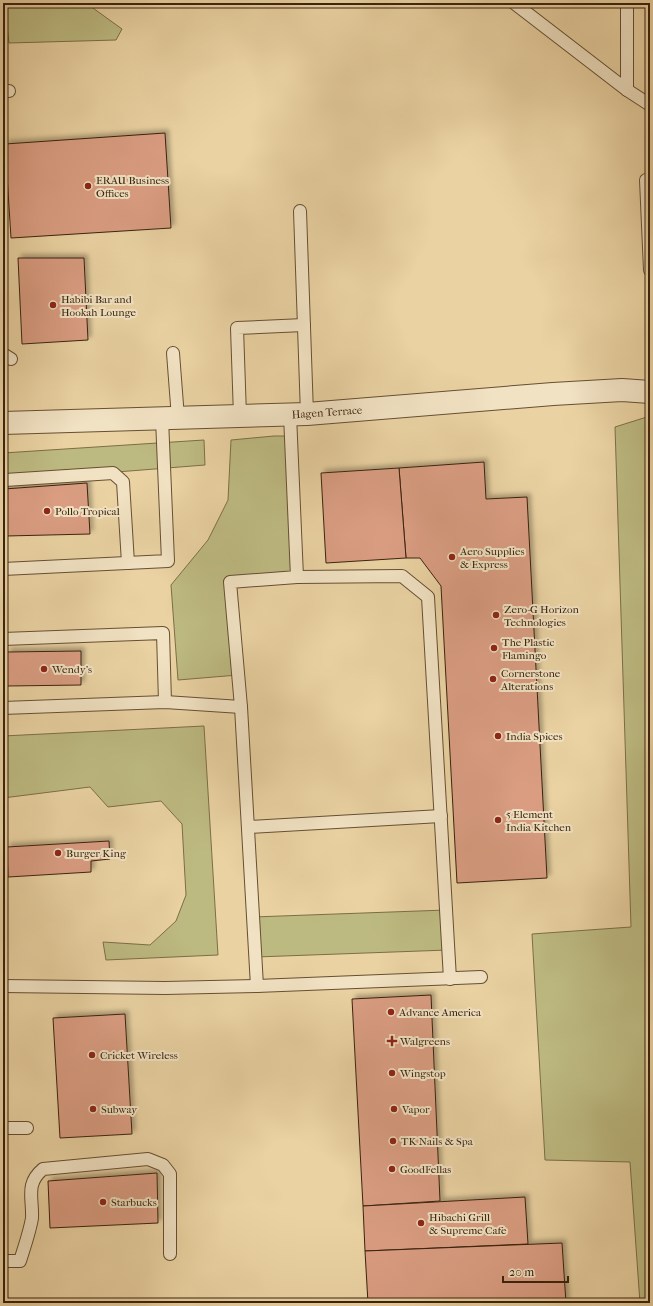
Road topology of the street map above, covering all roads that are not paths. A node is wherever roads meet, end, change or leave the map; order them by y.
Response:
1 (514, 3) edge
2 (627, 3) edge
3 (627, 90) junction
4 (650, 105) edge
5 (646, 180) dead end
6 (300, 210) dead end
7 (650, 270) edge
8 (304, 325) junction
9 (173, 353) dead end
10 (650, 392) edge
11 (298, 415) junction
12 (240, 416) junction
13 (170, 418) junction
14 (3, 424) edge
15 (3, 482) edge
16 (128, 563) junction
17 (3, 569) edge
18 (297, 577) junction
19 (3, 639) edge
20 (165, 702) junction
21 (241, 707) junction
22 (3, 708) edge
23 (441, 816) junction
24 (248, 827) junction
25 (481, 977) dead end
26 (450, 979) junction
27 (3, 986) edge
28 (257, 986) junction
29 (3, 1128) edge
30 (27, 1128) dead end
31 (170, 1254) dead end
32 (3, 1261) edge

1 - 3 lane
2 - 3 lane
3 - 4 lane
5 - 7 lane
6 - 8 lane
8 - 11 lane
8 - 12 lane
9 - 13 lane
10 - 11 street, Hagen Terrace
11 - 12 street, Hagen Terrace
11 - 18 lane
12 - 13 street, Hagen Terrace
13 - 14 street, Hagen Terrace
13 - 16 lane
15 - 16 lane
16 - 17 lane
18 - 21 lane
18 - 23 lane
19 - 20 lane
20 - 21 lane
20 - 22 lane
21 - 24 lane
23 - 24 lane
23 - 26 lane
24 - 28 lane
25 - 26 lane
26 - 28 lane
27 - 28 lane
29 - 30 lane
31 - 32 lane

